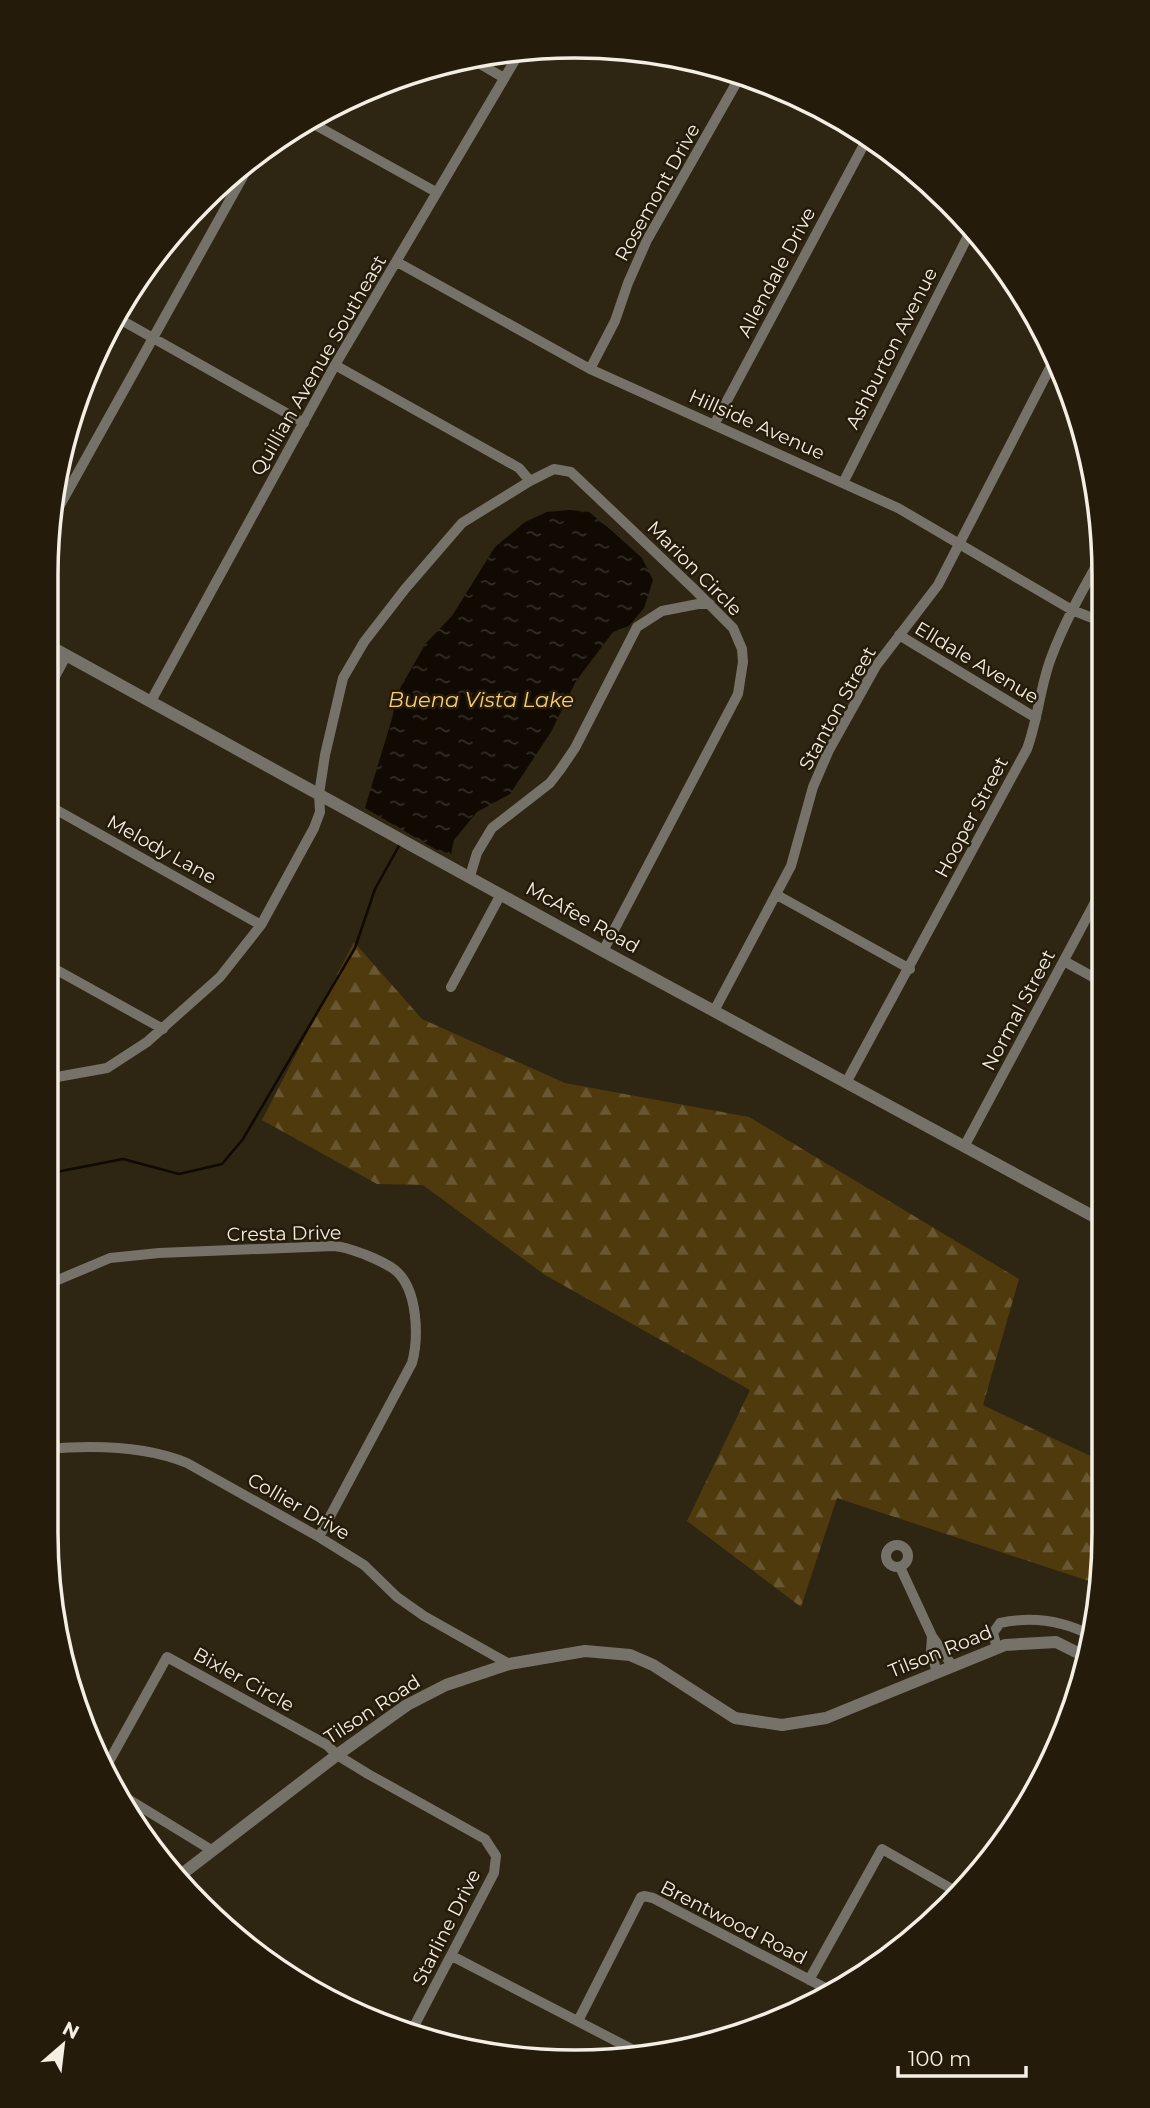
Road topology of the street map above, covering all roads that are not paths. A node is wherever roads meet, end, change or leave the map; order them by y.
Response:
1 (514, 61) edge
2 (484, 66) edge
3 (504, 78) junction
4 (736, 83) edge
5 (317, 126) edge
6 (863, 146) edge
7 (241, 181) edge
8 (436, 192) junction
9 (967, 238) edge
10 (397, 262) junction
11 (124, 322) edge
12 (153, 338) junction
13 (335, 365) junction
14 (590, 369) junction
15 (1049, 369) edge
16 (304, 423) junction
17 (715, 424) junction
18 (530, 481) junction
19 (843, 483) junction
20 (63, 499) edge
21 (960, 542) junction
22 (1092, 574) edge
23 (710, 604) junction
24 (1072, 610) junction
25 (1092, 618) edge
26 (899, 635) junction
27 (58, 651) edge
28 (66, 656) junction
29 (58, 671) edge
30 (151, 701) junction
31 (1036, 718) junction
32 (319, 794) junction
33 (58, 811) edge
34 (470, 876) junction
35 (502, 894) junction
36 (777, 895) junction
37 (1092, 908) edge
38 (261, 925) junction
39 (603, 951) junction
40 (1064, 961) junction
41 (910, 969) junction
42 (58, 971) edge
43 (1092, 977) edge
44 (451, 988) dead end
45 (714, 1011) junction
46 (163, 1029) junction
47 (58, 1077) edge
48 (847, 1082) junction
49 (965, 1145) junction
50 (1092, 1215) edge
51 (58, 1280) edge
52 (58, 1449) edge
53 (318, 1537) junction
54 (900, 1567) dead end
55 (1083, 1631) edge
56 (932, 1636) junction
57 (997, 1648) junction
58 (1078, 1653) edge
59 (509, 1664) junction
60 (953, 1667) junction
61 (937, 1673) junction
62 (337, 1755) junction
63 (110, 1759) edge
64 (134, 1803) edge
65 (213, 1851) junction
66 (185, 1872) edge
67 (951, 1888) edge
68 (453, 1956) junction
69 (809, 1980) junction
70 (823, 1987) edge
71 (578, 2021) junction
72 (415, 2025) edge
73 (628, 2047) edge

1 - 3 street, Quillian Avenue Southeast
2 - 3 street
3 - 8 street, Quillian Avenue Southeast
4 - 14 street, Rosemont Drive
5 - 8 street
6 - 17 street, Allendale Drive
7 - 12 street
8 - 10 street, Quillian Avenue Southeast
9 - 19 street, Ashburton Avenue
10 - 13 street, Quillian Avenue Southeast
10 - 14 street, Hillside Avenue
11 - 12 street
12 - 16 street
12 - 20 street
13 - 16 street, Quillian Avenue Southeast
13 - 18 street
14 - 17 street, Hillside Avenue
15 - 21 street, Stanton Street
16 - 30 street, Quillian Avenue Southeast
17 - 19 street, Hillside Avenue
18 - 23 street, Marion Circle
18 - 32 street, Marion Circle
19 - 21 street, Hillside Avenue
21 - 24 street, Hillside Avenue
21 - 26 street, Stanton Street
22 - 24 street, Hooper Street
23 - 34 street
23 - 39 street, Marion Circle
24 - 25 street, Hillside Avenue
24 - 31 street, Hooper Street
26 - 31 street, Elldale Avenue
26 - 36 street, Stanton Street
27 - 28 street, McAfee Road
28 - 29 street
28 - 30 street, McAfee Road
30 - 32 street, McAfee Road
31 - 41 street, Hooper Street
32 - 34 street, McAfee Road
32 - 38 street, Marion Circle
33 - 38 street, Melody Lane
34 - 35 street, McAfee Road
35 - 39 street, McAfee Road
35 - 44 street
36 - 41 street
36 - 45 street, Stanton Street
37 - 40 street, Normal Street
38 - 46 street, Marion Circle
39 - 45 street, McAfee Road
40 - 43 street
40 - 49 street, Normal Street
41 - 48 street, Hooper Street
42 - 46 street
45 - 48 street, McAfee Road
46 - 47 street, Marion Circle
48 - 49 street, McAfee Road
49 - 50 street, McAfee Road
51 - 53 street, Cresta Drive
52 - 53 street, Collier Drive
53 - 59 street, Collier Drive
54 - 56 street
55 - 57 street
56 - 60 street
56 - 61 street
57 - 58 street, Tilson Road
57 - 60 street, Tilson Road
59 - 61 street, Tilson Road
59 - 62 street, Tilson Road
60 - 61 street, Tilson Road
62 - 63 street, Bixler Circle
62 - 65 street, Tilson Road
62 - 68 street, Starline Drive
64 - 65 street
65 - 66 street, Tilson Road
67 - 69 street
68 - 71 street
68 - 72 street, Starline Drive
69 - 70 street, Brentwood Road
69 - 71 street, Brentwood Road
71 - 73 street

